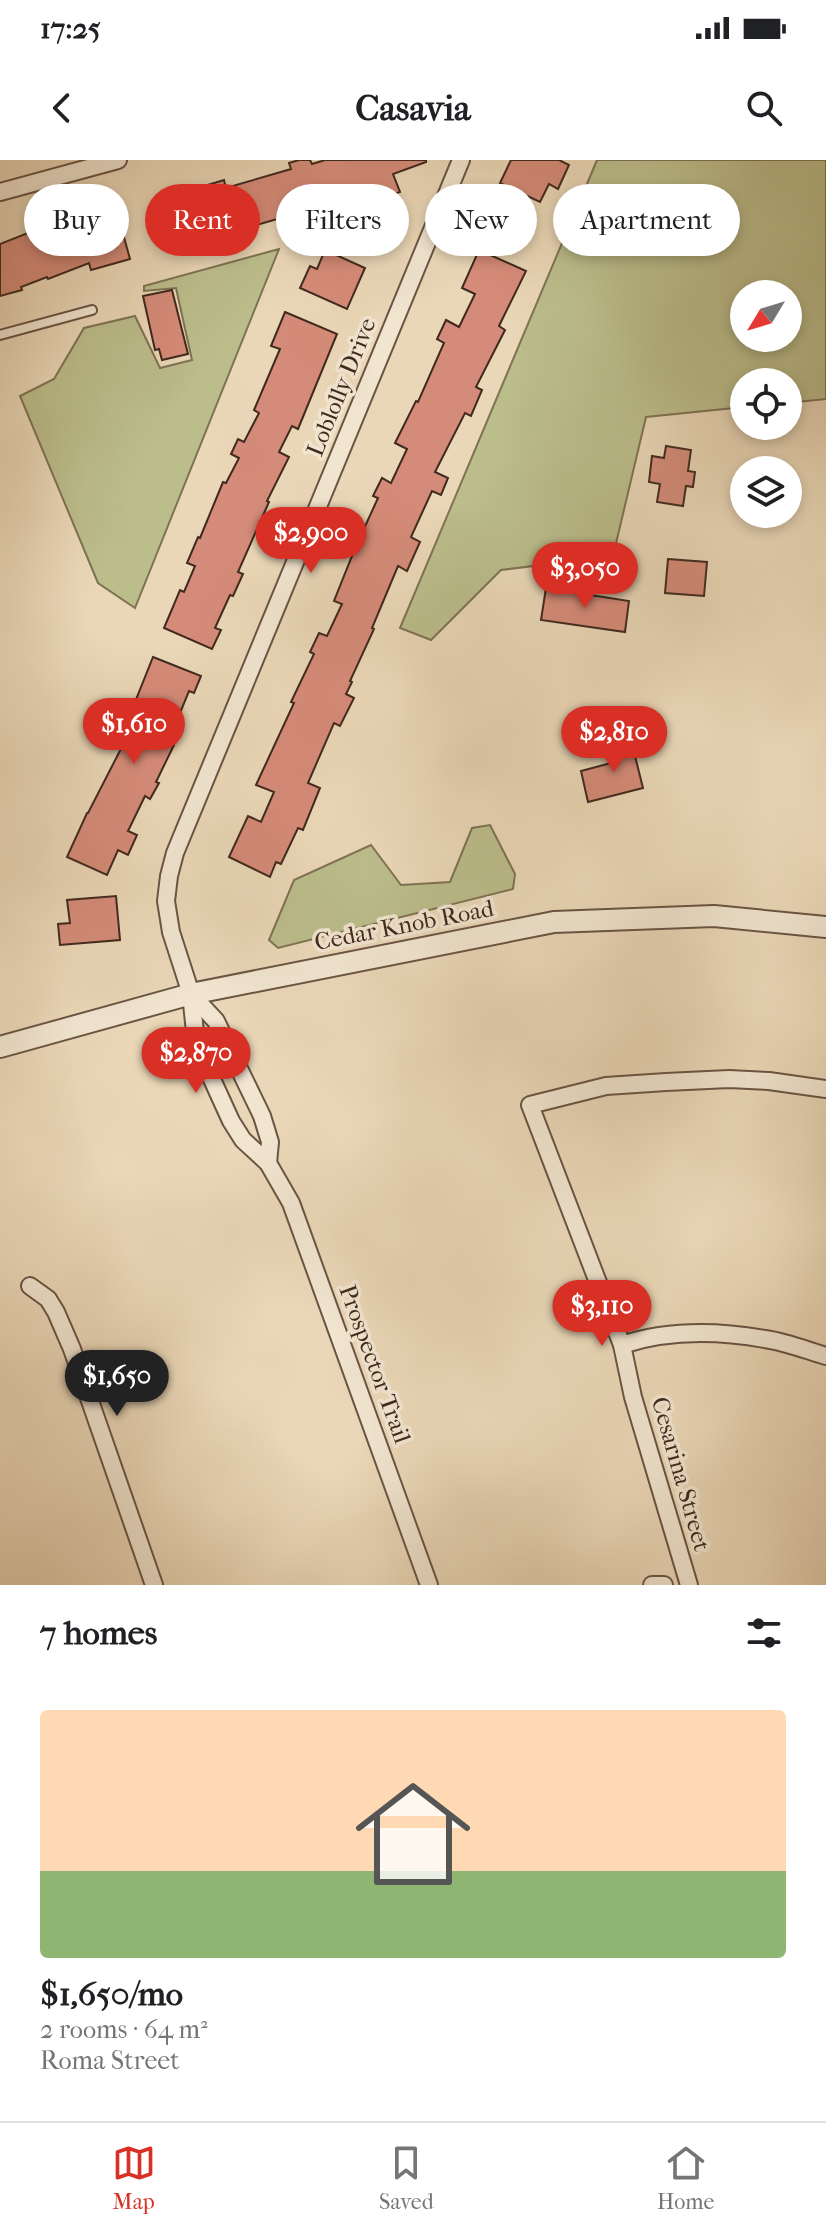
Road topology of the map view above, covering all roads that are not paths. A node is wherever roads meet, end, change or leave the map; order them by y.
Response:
1 (118, 160) edge
2 (461, 160) edge
3 (0, 192) edge
4 (92, 310) dead end
5 (0, 335) edge
6 (826, 927) edge
7 (191, 994) junction
8 (0, 1047) edge
9 (826, 1089) edge
10 (268, 1163) junction
11 (30, 1286) dead end
12 (622, 1345) junction
13 (826, 1356) edge
14 (154, 1585) edge
15 (429, 1585) edge
16 (652, 1585) edge
17 (664, 1585) edge
18 (689, 1585) edge

1 - 3 street
2 - 7 street, Loblolly Drive
4 - 5 lane
6 - 7 street, Cedar Knob Road
7 - 8 street, Cedar Knob Road
7 - 10 street, Prospector Trail
7 - 10 street, Prospector Trail
9 - 12 street, Cesarina Street
10 - 15 street, Prospector Trail
11 - 14 street
12 - 13 street
12 - 18 street, Cesarina Street
16 - 17 street

